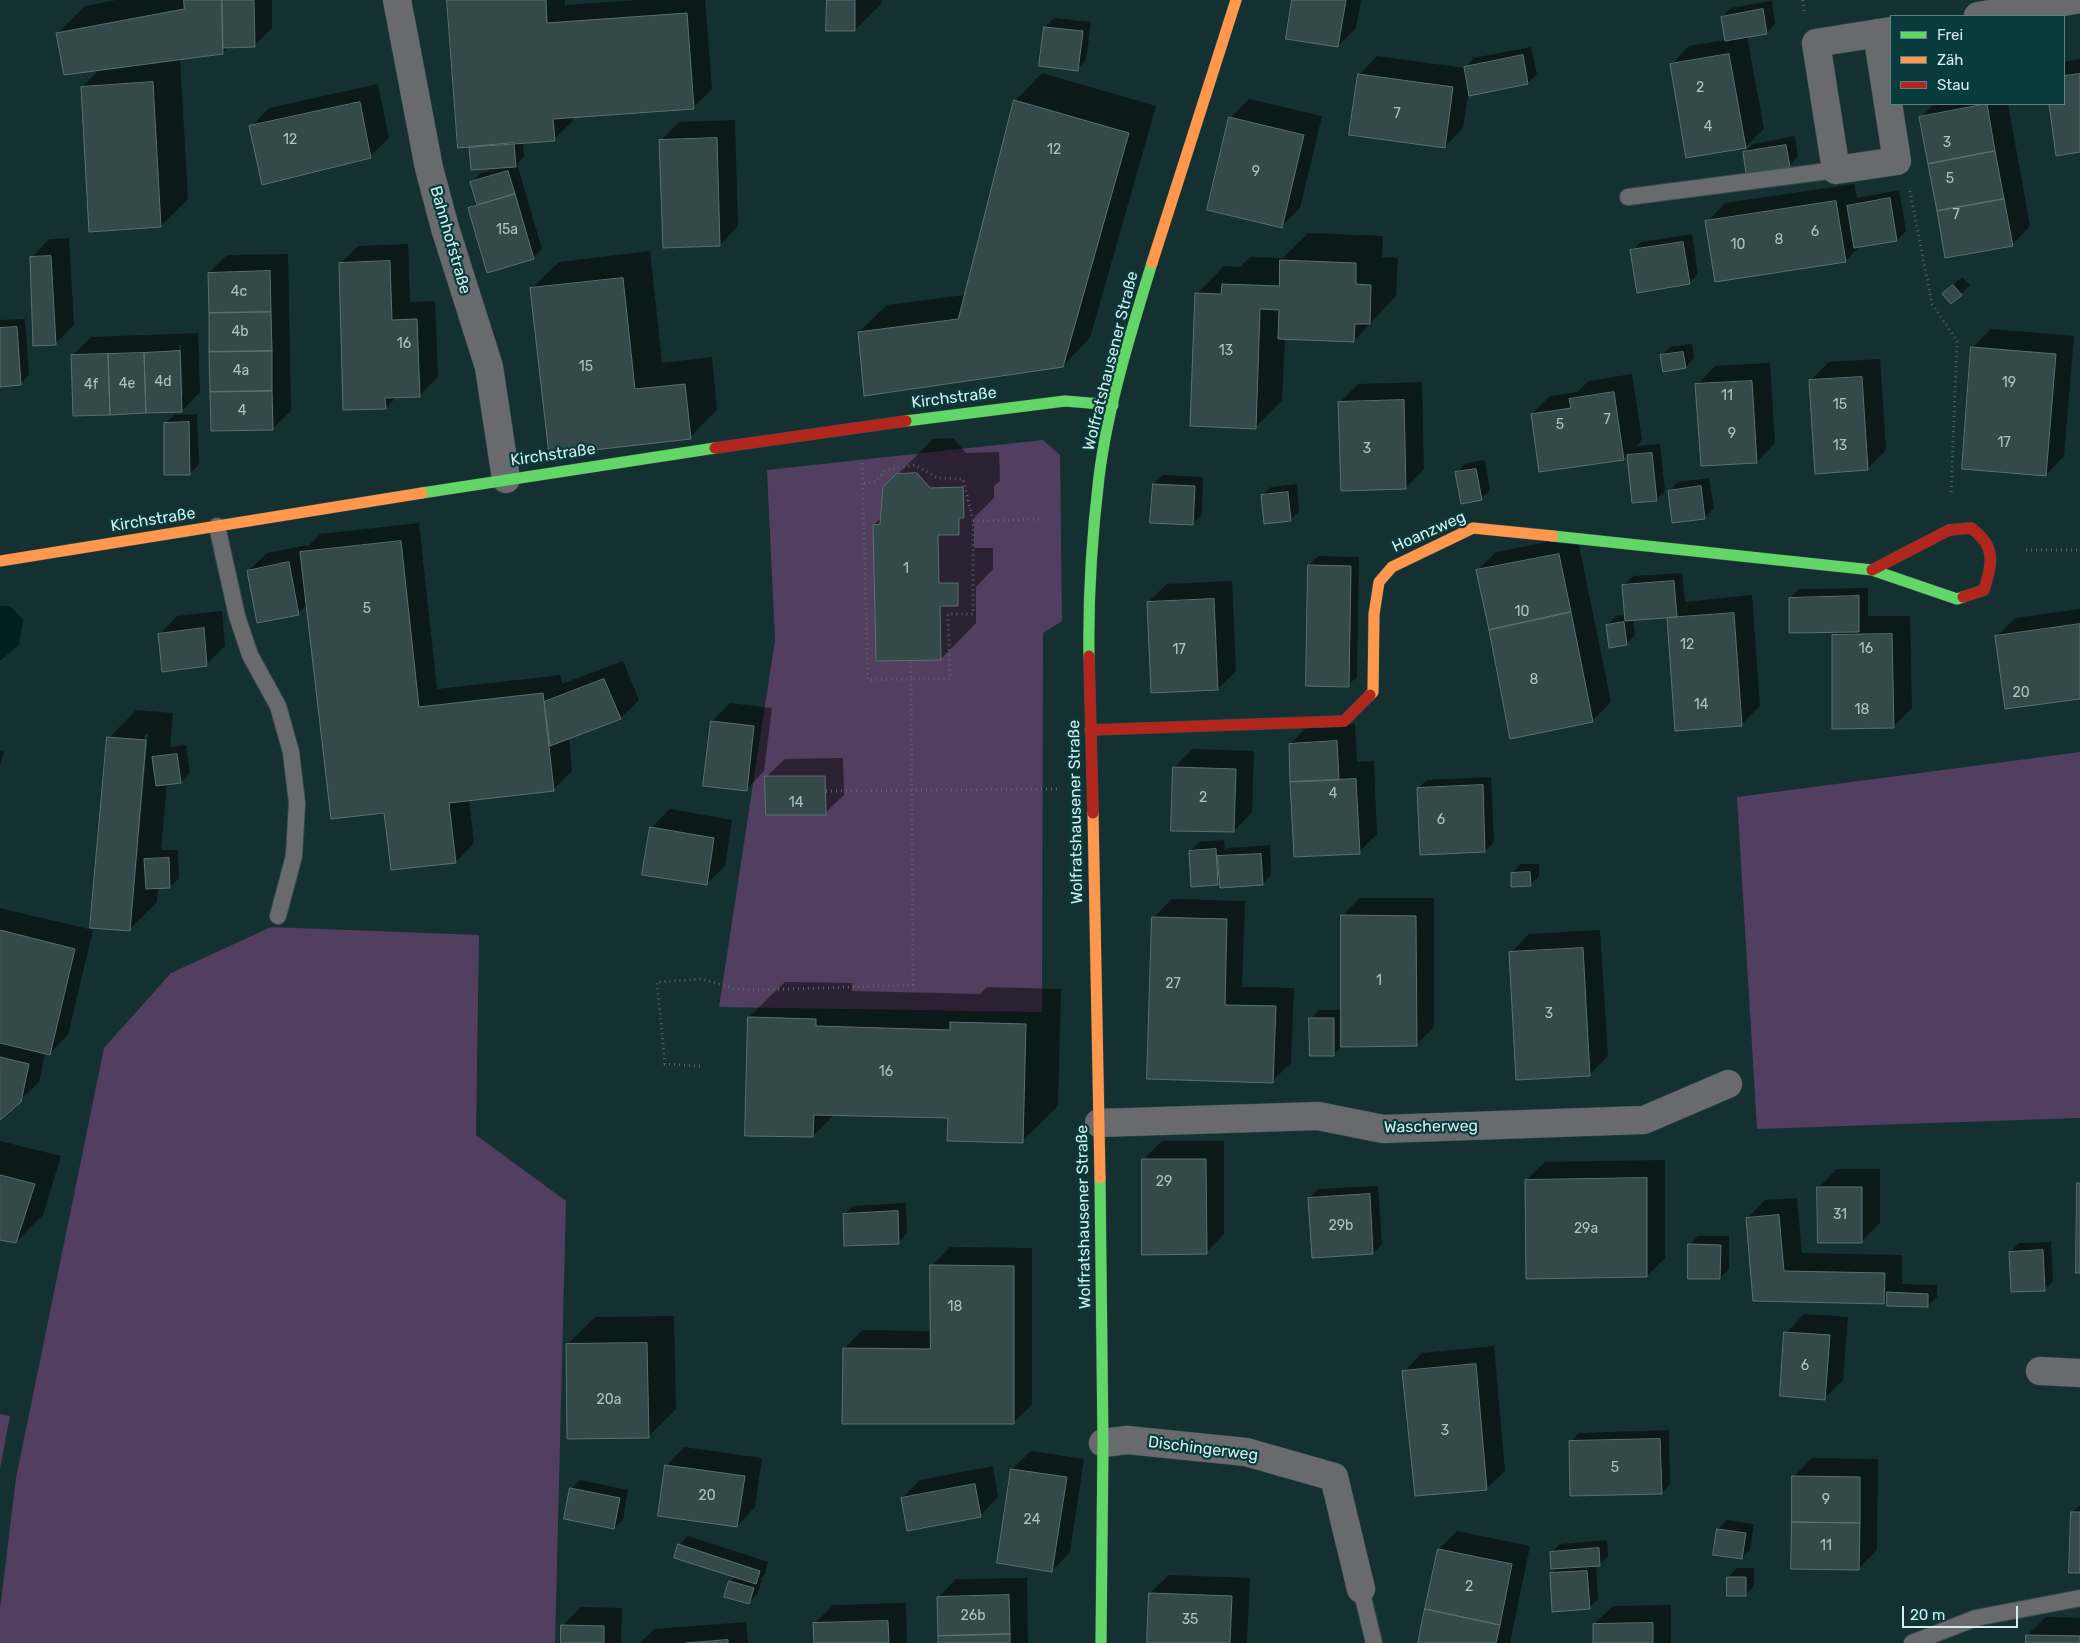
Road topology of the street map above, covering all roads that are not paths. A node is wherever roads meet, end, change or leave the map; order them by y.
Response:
1 (397, 0) edge
2 (1236, 0) edge
3 (2075, 0) edge
4 (1984, 15) edge
5 (1884, 32) edge
6 (1890, 92) edge
7 (1891, 105) edge
8 (1836, 170) junction
9 (1628, 197) dead end
10 (1113, 405) junction
11 (506, 479) junction
12 (217, 526) junction
13 (0, 561) edge
14 (1872, 570) junction
15 (1090, 730) junction
16 (278, 916) dead end
17 (1728, 1084) dead end
18 (1099, 1123) junction
19 (2040, 1371) dead end
20 (2080, 1373) edge
21 (1103, 1443) junction
22 (1361, 1589) joint
23 (2080, 1598) edge
24 (1101, 1643) edge
25 (1374, 1643) edge
26 (1912, 1643) edge

1 - 11 street, Bahnhofstraße
2 - 10 street, Wolfratshausener Straße
3 - 4 street
5 - 6 street
5 - 8 street
7 - 8 street
8 - 9 lane
10 - 11 street, Kirchstraße
10 - 15 street, Wolfratshausener Straße
11 - 12 street, Kirchstraße
12 - 13 street, Kirchstraße
12 - 16 lane
14 - 14 street, Hoanzweg
14 - 15 street, Hoanzweg
15 - 18 street, Wolfratshausener Straße
17 - 18 street, Wascherweg
18 - 21 street, Wolfratshausener Straße
19 - 20 street
21 - 22 street, Dischingerweg
21 - 24 street, Wolfratshausener Straße
22 - 25 lane
23 - 26 lane

